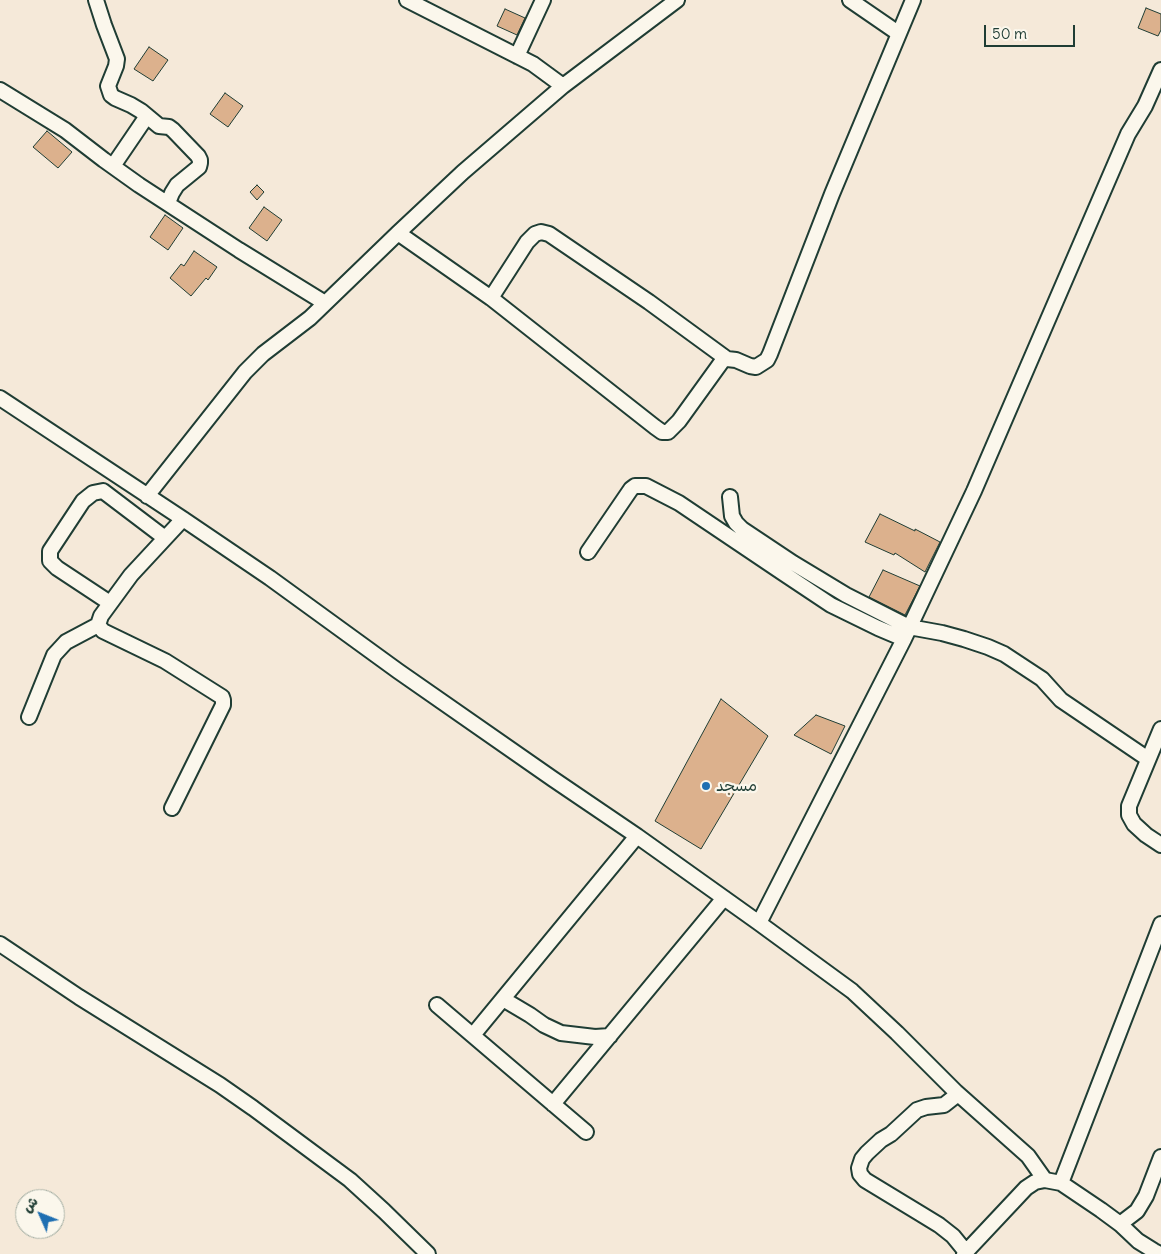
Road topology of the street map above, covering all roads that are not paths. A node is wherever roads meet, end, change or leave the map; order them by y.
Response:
1 (96, 0) edge
2 (407, 0) edge
3 (543, 0) edge
4 (677, 0) edge
5 (850, 0) edge
6 (913, 0) edge
7 (898, 33) junction
8 (517, 56) junction
9 (1161, 70) edge
10 (563, 86) junction
11 (0, 90) edge
12 (146, 116) junction
13 (113, 166) junction
14 (168, 203) junction
15 (398, 233) junction
16 (491, 298) junction
17 (325, 303) junction
18 (727, 359) junction
19 (0, 398) edge
20 (147, 496) junction
21 (730, 496) dead end
22 (183, 519) junction
23 (165, 538) junction
24 (588, 552) dead end
25 (110, 604) junction
26 (98, 624) junction
27 (907, 633) junction
28 (30, 716) dead end
29 (1161, 729) edge
30 (1148, 759) junction
31 (172, 808) dead end
32 (637, 836) junction
33 (1161, 845) edge
34 (724, 898) junction
35 (760, 922) junction
36 (1161, 924) edge
37 (0, 944) edge
38 (503, 999) junction
39 (437, 1005) dead end
40 (473, 1035) junction
41 (610, 1036) junction
42 (958, 1094) junction
43 (553, 1104) junction
44 (586, 1132) dead end
45 (1161, 1156) edge
46 (1045, 1180) junction
47 (1061, 1183) junction
48 (1120, 1224) junction
49 (965, 1253) edge
50 (428, 1254) edge
51 (1160, 1254) edge

1 - 12 street
2 - 8 street
3 - 8 street
4 - 10 street
5 - 7 street
6 - 7 street
7 - 18 street
8 - 10 street
9 - 27 street
10 - 15 street
11 - 13 street
12 - 13 street
12 - 14 street
13 - 14 street
14 - 17 street
15 - 16 street
15 - 17 street
16 - 18 street
16 - 18 street
17 - 20 street
19 - 20 street
20 - 22 street
21 - 27 street
22 - 23 street
22 - 32 street
23 - 25 street
23 - 25 street
24 - 27 street
25 - 26 street
26 - 28 street
26 - 31 street
27 - 30 street
27 - 35 street
29 - 30 street
30 - 33 street
32 - 34 street
32 - 38 street
34 - 35 street
34 - 41 street
35 - 42 street
36 - 47 street
37 - 50 street
38 - 40 street
38 - 41 street
39 - 40 street
40 - 43 street
41 - 43 street
42 - 46 street
42 - 49 street
43 - 44 street
45 - 48 street
46 - 47 street
46 - 49 street
47 - 48 street
48 - 51 street

